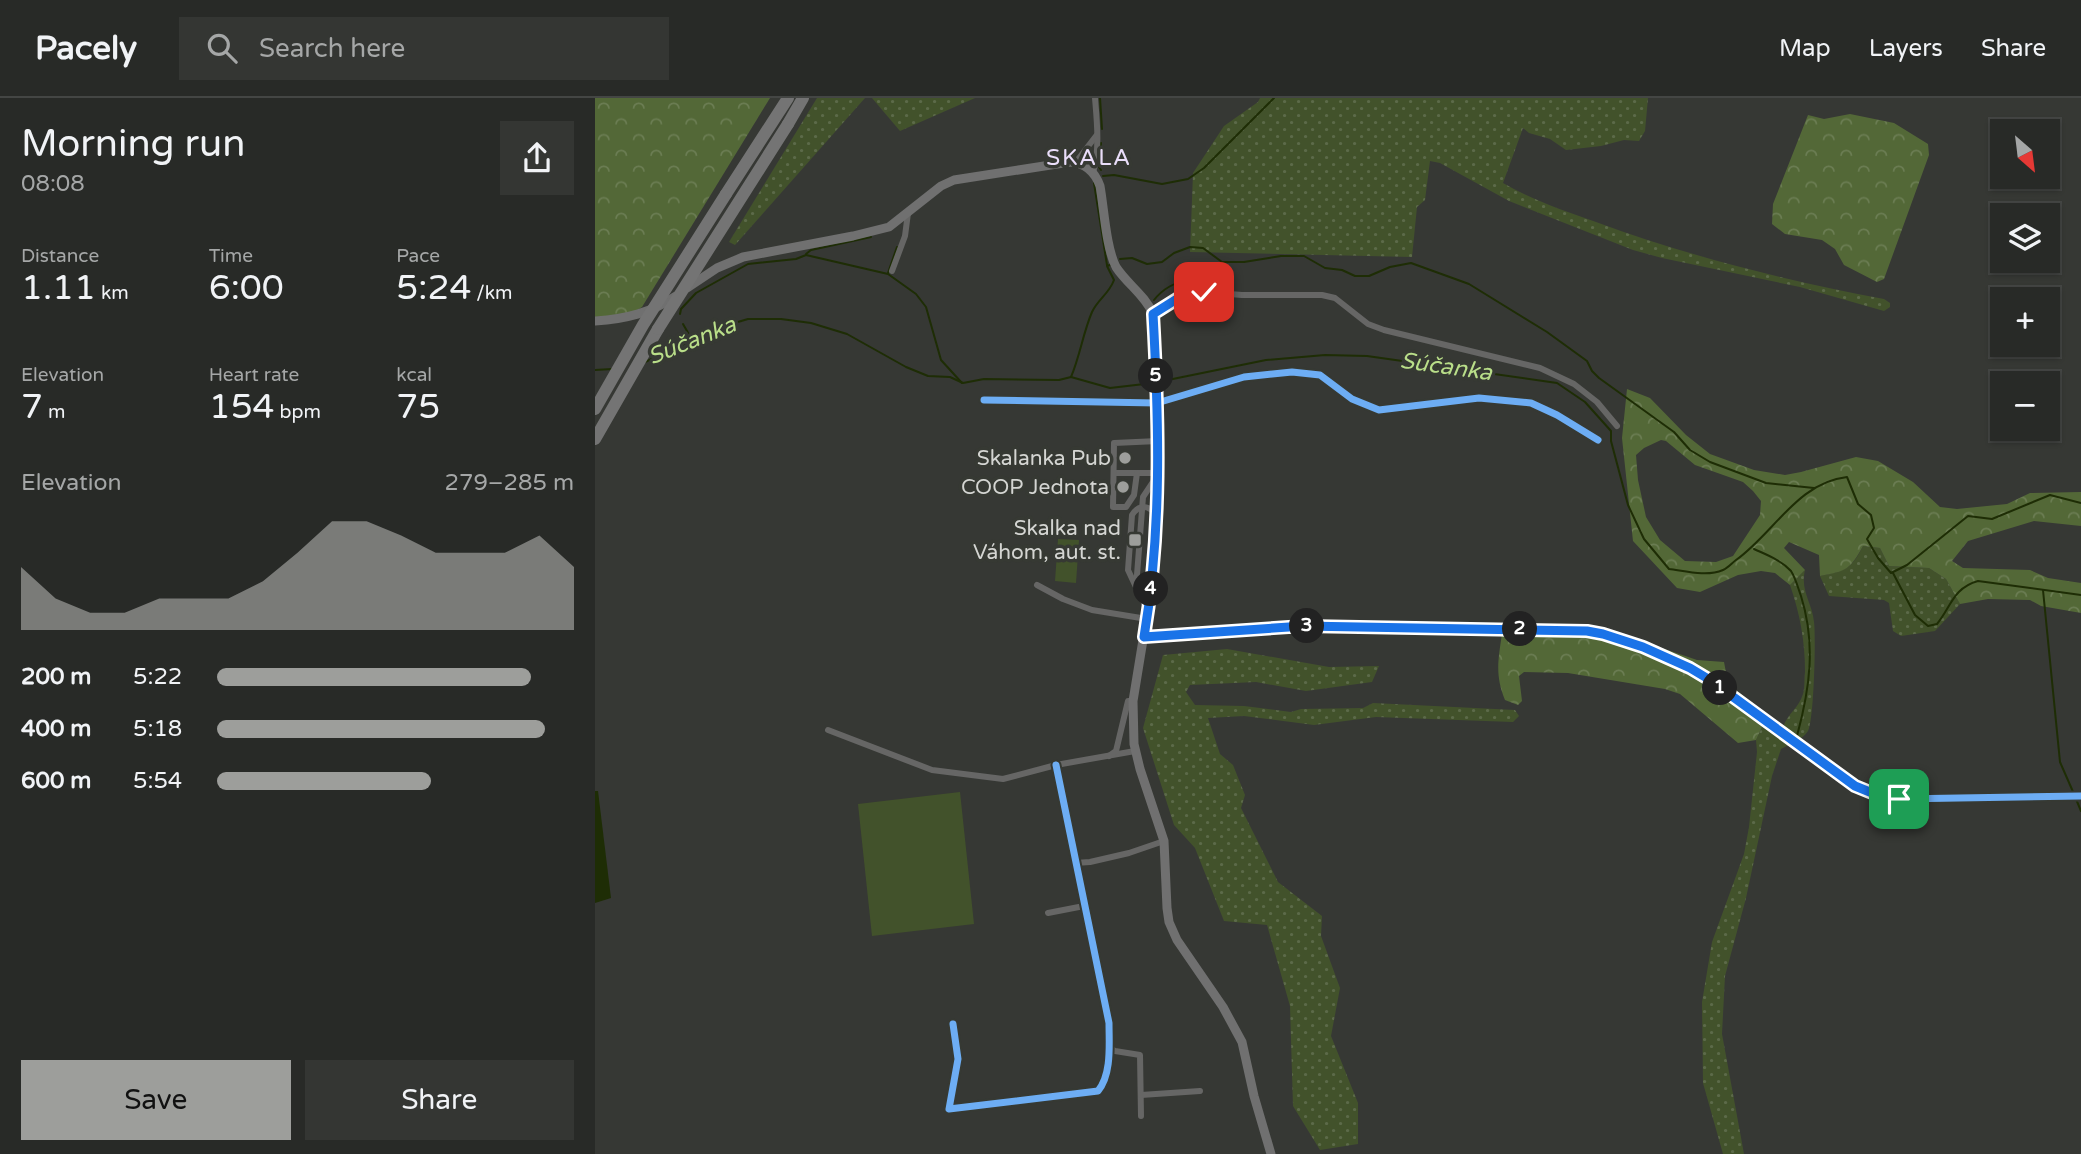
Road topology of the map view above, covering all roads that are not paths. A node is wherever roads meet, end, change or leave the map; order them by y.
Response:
1 (787, 98) edge
2 (803, 98) edge
3 (1095, 98) edge
4 (1097, 136) junction
5 (1076, 162) junction
6 (1093, 173) junction
7 (908, 213) junction
8 (892, 271) dead end
9 (1153, 314) junction
10 (595, 321) edge
11 (984, 400) dead end
12 (1157, 403) junction
13 (595, 409) edge
14 (1617, 426) dead end
15 (595, 439) edge
16 (1598, 440) dead end
17 (1158, 441) junction
18 (1115, 473) junction
19 (1137, 473) junction
20 (1158, 473) junction
21 (1142, 507) junction
22 (1157, 515) junction
23 (1037, 585) dead end
24 (1147, 615) junction
25 (1144, 637) junction
26 (1133, 701) junction
27 (828, 730) dead end
28 (1135, 751) junction
29 (1108, 757) junction
30 (1056, 765) junction
31 (2076, 796) edge
32 (1164, 841) junction
33 (1075, 863) junction
34 (1084, 906) junction
35 (1048, 913) dead end
36 (953, 1024) dead end
37 (1109, 1048) junction
38 (1200, 1091) dead end
39 (1141, 1096) junction
40 (1141, 1116) dead end
41 (1271, 1154) edge

1 - 13 highway, bridge
2 - 15 highway, bridge
3 - 4 street
4 - 5 street
4 - 6 street
5 - 6 main road
5 - 7 main road
6 - 9 main road
7 - 8 street
7 - 10 main road
9 - 12 main road
9 - 14 street
11 - 12 street
12 - 16 street
12 - 17 main road
17 - 18 street
17 - 20 main road
18 - 19 street
18 - 19 street
19 - 20 street
20 - 21 street
20 - 22 main road
21 - 22 street
21 - 24 street
22 - 24 main road
23 - 24 street
24 - 25 main road
25 - 26 main road
25 - 31 street
26 - 28 main road
26 - 29 street
27 - 30 street
28 - 29 street
28 - 32 main road
29 - 30 street
30 - 33 street
32 - 33 street
32 - 41 main road
33 - 34 street
34 - 35 street
34 - 37 street
36 - 37 street
37 - 39 street
38 - 39 street
39 - 40 street

